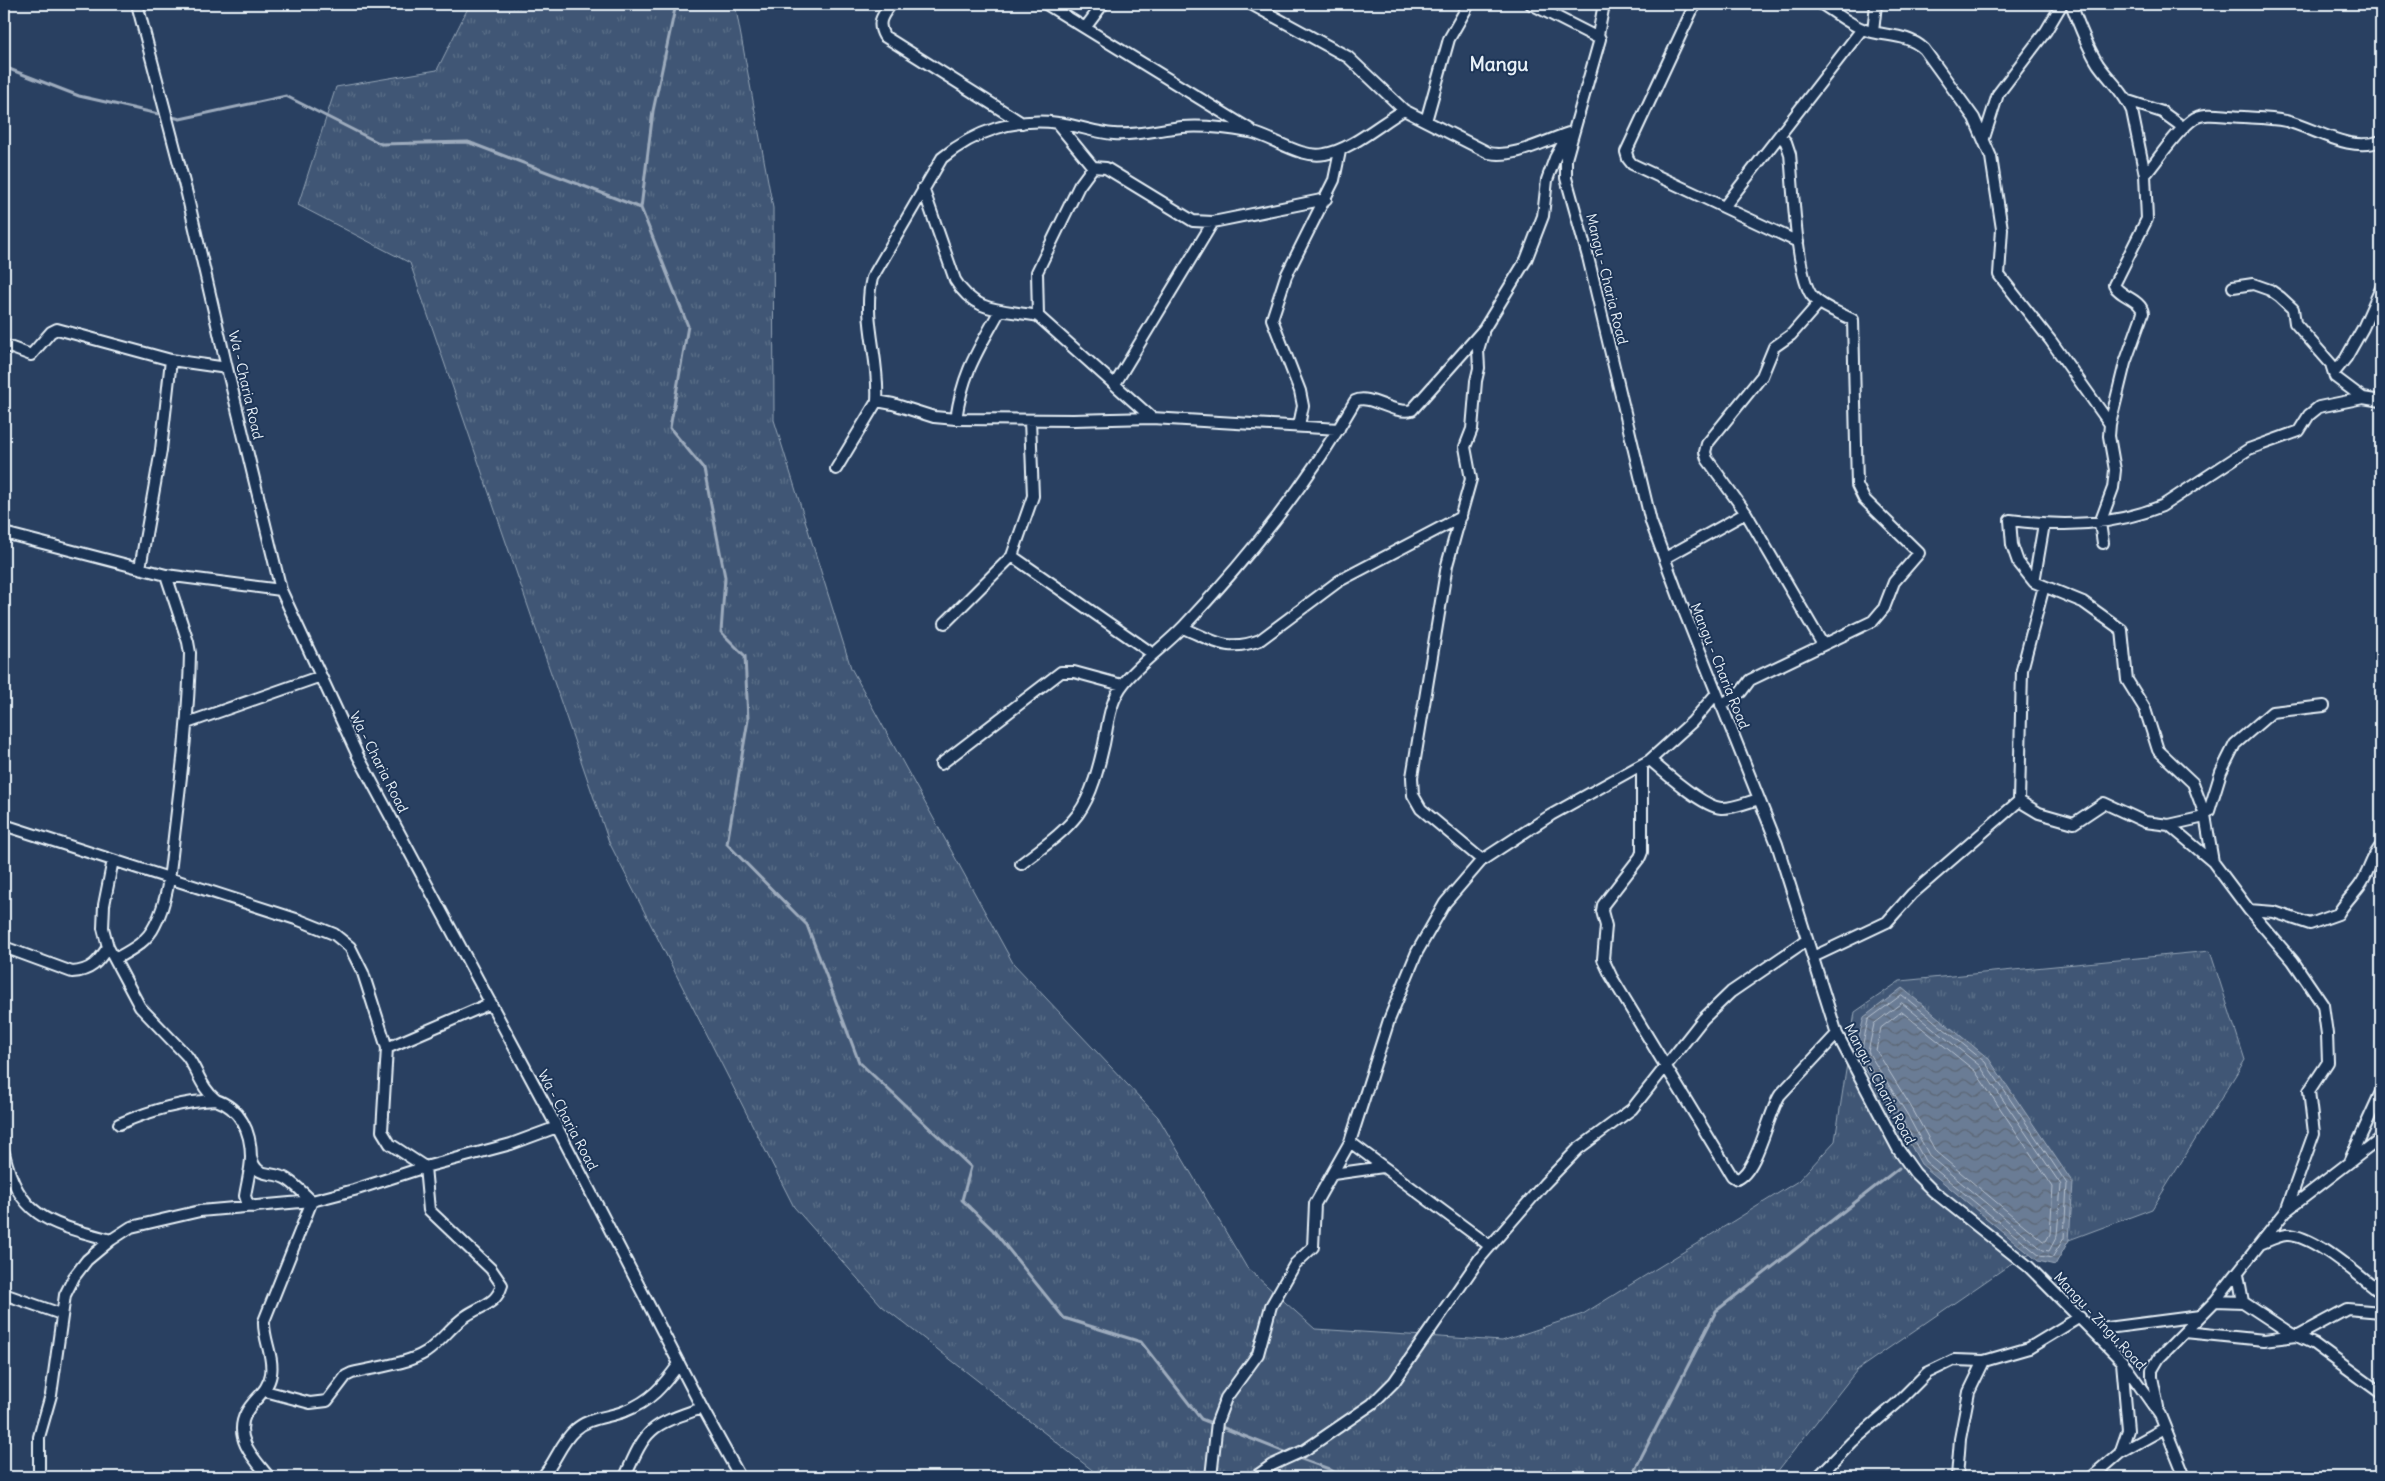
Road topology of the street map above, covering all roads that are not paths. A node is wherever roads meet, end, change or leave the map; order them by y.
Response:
1 (137, 4) edge
2 (891, 4) edge
3 (1046, 4) edge
4 (1103, 4) edge
5 (1251, 4) edge
6 (1469, 4) edge
7 (1531, 4) edge
8 (1604, 4) edge
9 (1695, 4) edge
10 (1821, 4) edge
11 (1876, 4) edge
12 (2062, 4) edge
13 (2071, 4) edge
14 (1084, 28) junction
15 (1868, 31) junction
16 (1600, 39) junction
17 (2128, 101) junction
18 (1404, 110) junction
19 (1577, 118) junction
20 (1426, 121) junction
21 (1022, 123) junction
22 (1057, 123) junction
23 (2184, 128) junction
24 (1256, 133) junction
25 (1569, 133) junction
26 (1781, 137) junction
27 (1984, 138) junction
28 (2381, 141) edge
29 (1340, 151) junction
30 (1093, 167) junction
31 (2145, 175) junction
32 (923, 188) junction
33 (1326, 199) junction
34 (1724, 207) junction
35 (1213, 222) junction
36 (1798, 242) junction
37 (2233, 287) dead end
38 (2381, 288) edge
39 (1819, 304) junction
40 (999, 312) junction
41 (1038, 316) junction
42 (1484, 329) junction
43 (4, 345) edge
44 (171, 360) junction
45 (227, 368) junction
46 (2334, 373) junction
47 (1115, 384) junction
48 (2363, 398) junction
49 (877, 401) junction
50 (2381, 401) edge
51 (1152, 418) junction
52 (956, 419) junction
53 (1030, 420) junction
54 (2110, 424) junction
55 (1299, 425) junction
56 (1339, 429) junction
57 (836, 469) dead end
58 (1746, 513) junction
59 (1461, 517) junction
60 (2100, 523) junction
61 (2044, 524) junction
62 (4, 533) edge
63 (2104, 543) dead end
64 (1012, 556) junction
65 (1664, 558) junction
66 (140, 568) junction
67 (166, 575) junction
68 (2034, 582) junction
69 (2044, 586) junction
70 (282, 590) junction
71 (945, 623) dead end
72 (1183, 628) junction
73 (1823, 645) junction
74 (1153, 654) junction
75 (321, 676) junction
76 (1122, 685) junction
77 (1716, 694) junction
78 (1720, 705) junction
79 (2324, 706) dead end
80 (187, 723) junction
81 (1646, 763) junction
82 (941, 764) dead end
83 (1759, 799) junction
84 (2018, 801) junction
85 (2205, 816) junction
86 (4, 825) edge
87 (2169, 825) junction
88 (2381, 846) edge
89 (113, 860) junction
90 (1482, 860) junction
91 (2213, 862) junction
92 (1021, 864) dead end
93 (169, 878) junction
94 (2249, 910) junction
95 (1807, 940) junction
96 (4, 947) edge
97 (108, 947) junction
98 (1813, 958) junction
99 (115, 959) junction
100 (491, 1003) junction
101 (1837, 1034) junction
102 (388, 1048) junction
103 (1667, 1066) junction
104 (2381, 1092) edge
105 (216, 1100) junction
106 (119, 1124) dead end
107 (557, 1127) junction
108 (2381, 1138) edge
109 (1350, 1142) junction
110 (4, 1153) edge
111 (251, 1157) junction
112 (2347, 1166) junction
113 (425, 1167) junction
114 (1383, 1167) junction
115 (1333, 1174) junction
116 (312, 1201) junction
117 (254, 1207) junction
118 (2286, 1211) junction
119 (111, 1240) junction
120 (2260, 1244) junction
121 (1490, 1246) junction
122 (2029, 1267) joint
123 (2238, 1274) junction
124 (2381, 1293) edge
125 (4, 1294) edge
126 (2215, 1301) junction
127 (2243, 1302) junction
128 (2381, 1312) edge
129 (61, 1314) junction
130 (2200, 1316) junction
131 (2080, 1317) junction
132 (2092, 1330) junction
133 (2185, 1332) junction
134 (2297, 1336) junction
135 (1984, 1361) junction
136 (2122, 1361) junction
137 (679, 1364) junction
138 (265, 1391) junction
139 (2381, 1393) edge
140 (702, 1408) junction
141 (2160, 1415) junction
142 (2165, 1428) junction
143 (2120, 1453) junction
144 (39, 1477) edge
145 (269, 1477) edge
146 (542, 1477) edge
147 (625, 1477) edge
148 (740, 1477) edge
149 (1211, 1477) edge
150 (1255, 1477) edge
151 (1818, 1477) edge
152 (1957, 1477) edge
153 (2092, 1477) edge
154 (2185, 1477) edge

1 - 45 street, Wa - Charia Road
2 - 21 street
3 - 14 street
4 - 14 street
5 - 18 street
6 - 20 street
7 - 16 street
8 - 16 street, Mangu - Charia Road
9 - 34 street
10 - 15 street
11 - 15 street
12 - 27 street
13 - 17 street
14 - 24 street
15 - 26 street
15 - 27 street
16 - 19 street, Mangu - Charia Road
17 - 23 street
17 - 31 street
18 - 20 street
18 - 29 street
19 - 25 street
19 - 65 street, Mangu - Charia Road
20 - 25 street
21 - 22 street
21 - 32 street
22 - 24 street
22 - 30 street
23 - 28 street
23 - 31 street
24 - 29 street
25 - 42 street
26 - 34 street
26 - 36 street
27 - 54 street
29 - 33 street
30 - 35 street
30 - 41 street
31 - 54 street
32 - 40 street
32 - 49 street
33 - 35 street
33 - 55 street
34 - 36 street
35 - 47 street
36 - 39 street
37 - 46 street
38 - 46 street
39 - 58 street
39 - 73 street
40 - 41 street
40 - 52 street
41 - 47 street
42 - 56 street
42 - 59 street
43 - 44 street
44 - 45 street
44 - 66 street
45 - 70 street, Wa - Charia Road
46 - 48 street
47 - 51 street
48 - 50 street
48 - 60 street
49 - 52 street
49 - 57 street
51 - 53 street
51 - 55 street
52 - 53 street
53 - 64 street
54 - 60 street
55 - 56 street
56 - 72 street
58 - 65 street
58 - 73 street
59 - 72 street
59 - 90 street
60 - 61 street
60 - 63 street
61 - 68 street
61 - 68 street
62 - 66 street
64 - 71 street
64 - 74 street
65 - 77 street, Mangu - Charia Road
66 - 67 street
67 - 70 street
67 - 80 street
68 - 69 street
69 - 84 street
69 - 85 street
70 - 75 street, Wa - Charia Road
72 - 74 street
73 - 78 street
74 - 76 street
75 - 80 street
75 - 100 street, Wa - Charia Road
76 - 82 street
76 - 92 street
77 - 78 street, Mangu - Charia Road
77 - 81 street
78 - 83 street, Mangu - Charia Road
79 - 85 street
80 - 93 street
81 - 83 street
81 - 90 street
81 - 103 street
83 - 95 street, Mangu - Charia Road
84 - 87 street
84 - 98 street
85 - 87 street
85 - 91 street
86 - 89 street
87 - 91 street
88 - 94 street
89 - 93 street
89 - 97 street
90 - 109 street
91 - 94 street
93 - 99 street
93 - 102 street
94 - 118 street
95 - 98 street, Mangu - Charia Road
95 - 103 street
96 - 97 street
97 - 99 street
98 - 101 street, Mangu - Charia Road
99 - 105 street
100 - 102 street
100 - 107 street, Wa - Charia Road
101 - 103 street
101 - 122 street, Mangu - Charia Road
102 - 113 street
103 - 121 street
104 - 112 street
105 - 106 street
105 - 111 street
107 - 113 street
107 - 137 street, Wa - Charia Road
108 - 112 street
109 - 114 street
109 - 115 street
110 - 119 street
111 - 116 street
111 - 117 street
112 - 118 street
113 - 116 street
113 - 138 street
114 - 115 street
114 - 121 street
115 - 149 street
116 - 117 street
116 - 138 street
117 - 119 street
118 - 120 street
119 - 129 street
120 - 123 street
120 - 124 street
121 - 150 street
122 - 131 street, Mangu - Zingu Road
123 - 126 street
123 - 127 street
125 - 129 street
126 - 127 street
126 - 130 street
127 - 134 street
128 - 134 street
129 - 144 street
130 - 132 street
130 - 133 street
131 - 132 street, Mangu - Zingu Road
131 - 135 street
132 - 136 street, Mangu - Zingu Road
133 - 134 street
133 - 141 street
134 - 139 street
135 - 151 street
135 - 152 street
136 - 141 street, Mangu - Zingu Road
136 - 143 street
137 - 140 street, Wa - Charia Road
137 - 146 street
138 - 145 street
140 - 147 street
140 - 148 street, Wa - Charia Road
141 - 142 street, Mangu - Zingu Road
142 - 143 street
142 - 154 street, Mangu - Zingu Road
143 - 153 street

